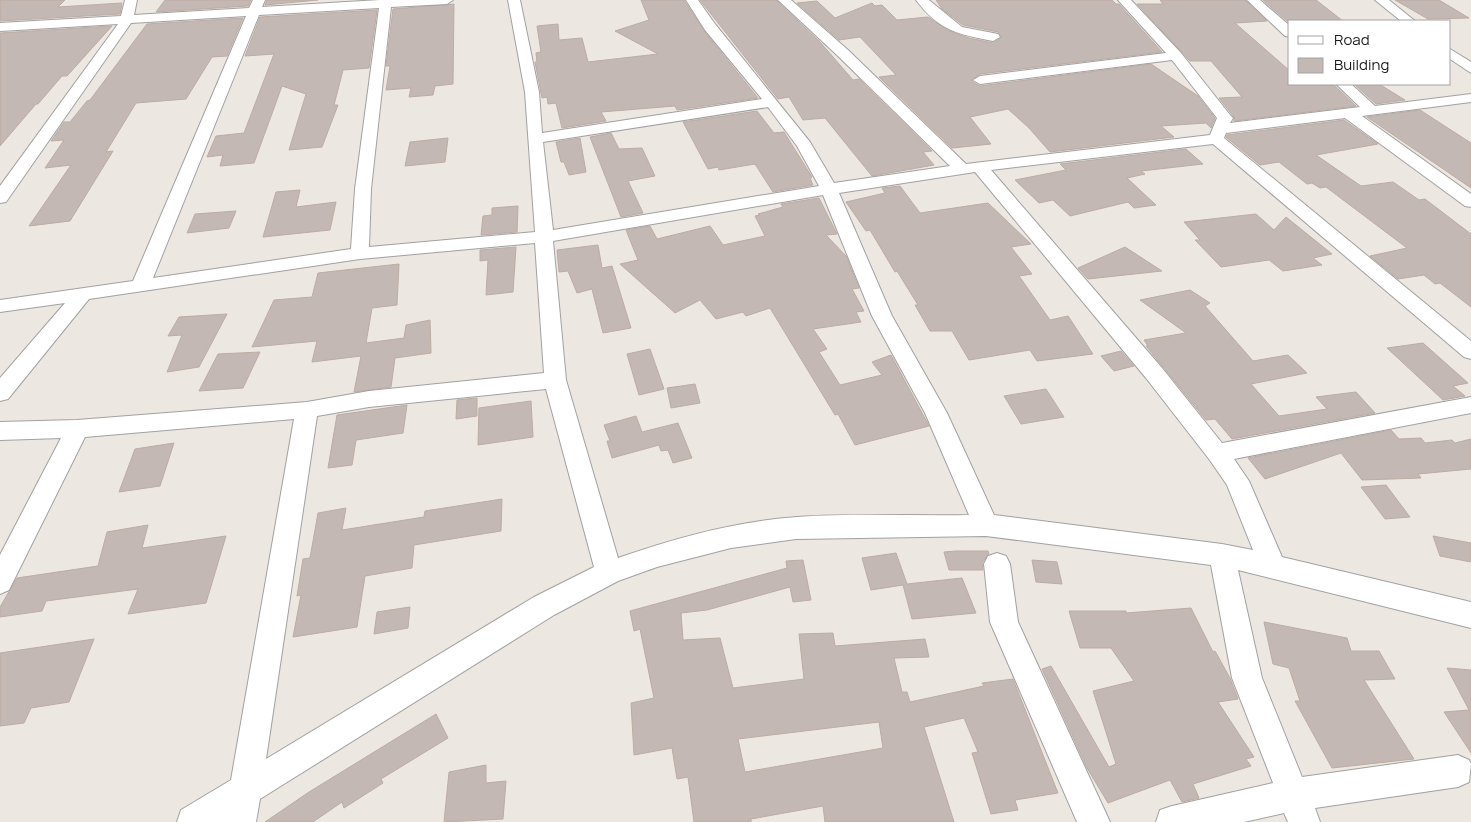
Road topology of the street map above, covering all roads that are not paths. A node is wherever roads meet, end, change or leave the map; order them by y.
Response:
1 (131, 0) edge
2 (447, 0) edge
3 (514, 0) edge
4 (692, 0) edge
5 (784, 0) edge
6 (922, 0) edge
7 (1124, 0) edge
8 (1253, 0) edge
9 (1381, 0) edge
10 (385, 2) edge
11 (257, 7) edge
12 (1408, 20) edge
13 (126, 21) junction
14 (0, 27) edge
15 (1288, 31) edge
16 (993, 37) dead end
17 (1451, 54) edge
18 (1176, 56) junction
19 (1471, 69) edge
20 (980, 80) dead end
21 (1344, 85) edge
22 (1471, 98) edge
23 (772, 102) junction
24 (1371, 110) junction
25 (1348, 113) junction
26 (1219, 134) junction
27 (535, 139) junction
28 (971, 169) junction
29 (829, 189) junction
30 (0, 198) edge
31 (1471, 202) edge
32 (544, 237) junction
33 (360, 253) junction
34 (140, 286) junction
35 (83, 294) junction
36 (0, 306) edge
37 (1471, 352) edge
38 (555, 380) junction
39 (0, 393) edge
40 (1471, 405) edge
41 (307, 410) junction
42 (78, 429) junction
43 (0, 431) edge
44 (1217, 453) junction
45 (986, 525) junction
46 (1222, 555) junction
47 (997, 564) dead end
48 (1273, 566) junction
49 (609, 573) junction
50 (0, 582) edge
51 (1471, 616) edge
52 (1458, 771) dead end
53 (243, 807) edge
54 (1298, 808) edge
55 (193, 822) edge
56 (1094, 822) edge
57 (1172, 822) edge

1 - 13 street
2 - 10 street
3 - 27 street
4 - 23 street
5 - 28 street
6 - 16 street
7 - 18 street
8 - 15 street
9 - 12 street
10 - 11 street
10 - 33 street
11 - 13 street
11 - 34 street
13 - 14 street
13 - 30 street
17 - 19 street
18 - 20 street
18 - 26 street
21 - 24 street
22 - 24 street
23 - 27 street
23 - 29 street
24 - 25 street
25 - 26 street
25 - 31 street
26 - 28 street
26 - 37 street
27 - 32 street
28 - 29 street
28 - 44 street
29 - 32 street
29 - 45 street
32 - 33 street
32 - 38 street
33 - 34 street
34 - 35 street
35 - 36 street
35 - 39 street
38 - 41 street
38 - 49 street
40 - 44 street
41 - 42 street
41 - 53 street
42 - 43 street
42 - 50 street
44 - 48 street
45 - 46 street
45 - 49 street
46 - 48 street
46 - 54 street
47 - 56 street
48 - 51 street
49 - 53 street
52 - 54 street
53 - 55 street
54 - 57 street

